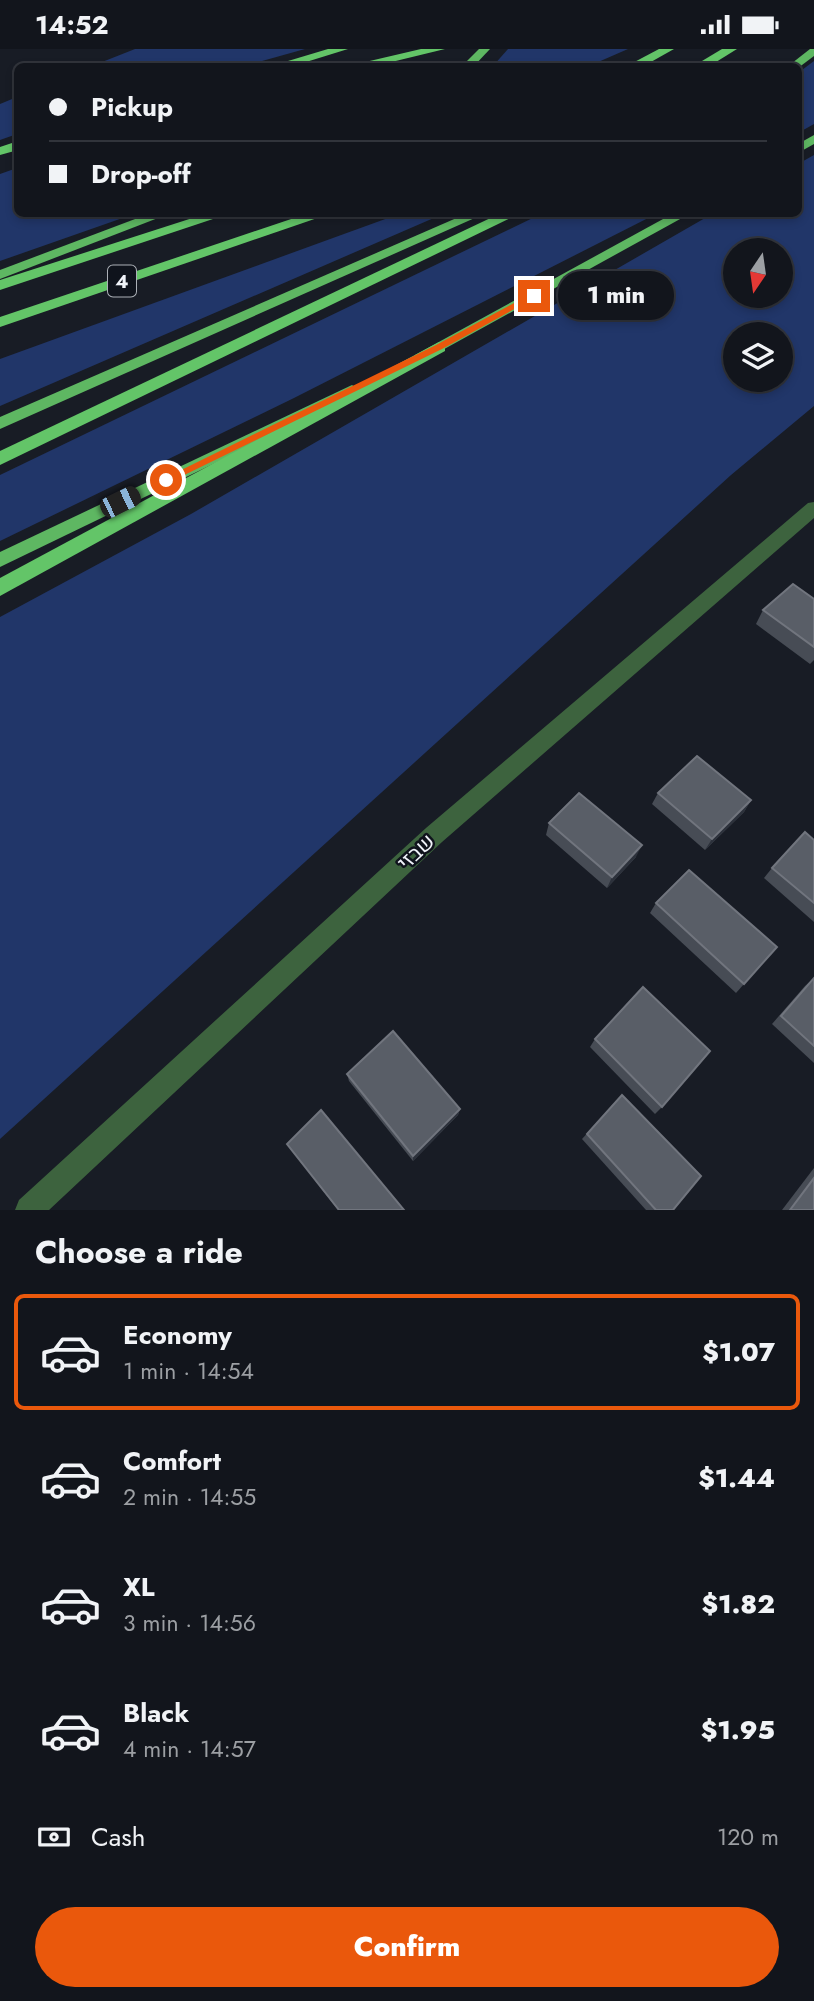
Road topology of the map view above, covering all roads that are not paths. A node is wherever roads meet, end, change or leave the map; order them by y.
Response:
1 (342, 49) edge
2 (439, 49) edge
3 (485, 49) edge
4 (668, 49) edge
5 (731, 49) edge
6 (814, 51) edge
7 (289, 63) edge
8 (369, 63) edge
9 (470, 63) edge
10 (639, 63) edge
11 (705, 63) edge
12 (798, 63) edge
13 (154, 217) edge
14 (212, 217) edge
15 (312, 217) edge
16 (471, 217) edge
17 (506, 217) edge
18 (678, 217) edge
19 (244, 240) junction
20 (0, 275) edge
21 (0, 285) edge
22 (0, 322) edge
23 (0, 336) edge
24 (439, 347) junction
25 (0, 423) edge
26 (0, 459) edge
27 (814, 508) edge
28 (0, 560) edge
29 (0, 588) edge
30 (29, 1210) edge

1 - 7 highway
2 - 8 highway
3 - 9 highway
4 - 10 highway
5 - 11 highway
6 - 12 highway
13 - 20 highway
14 - 21 highway, 4
15 - 19 highway, 4
16 - 25 highway
17 - 26 highway
18 - 24 highway
19 - 22 highway, 4
19 - 23 highway
24 - 28 highway
24 - 29 highway
27 - 30 street, שבזי

